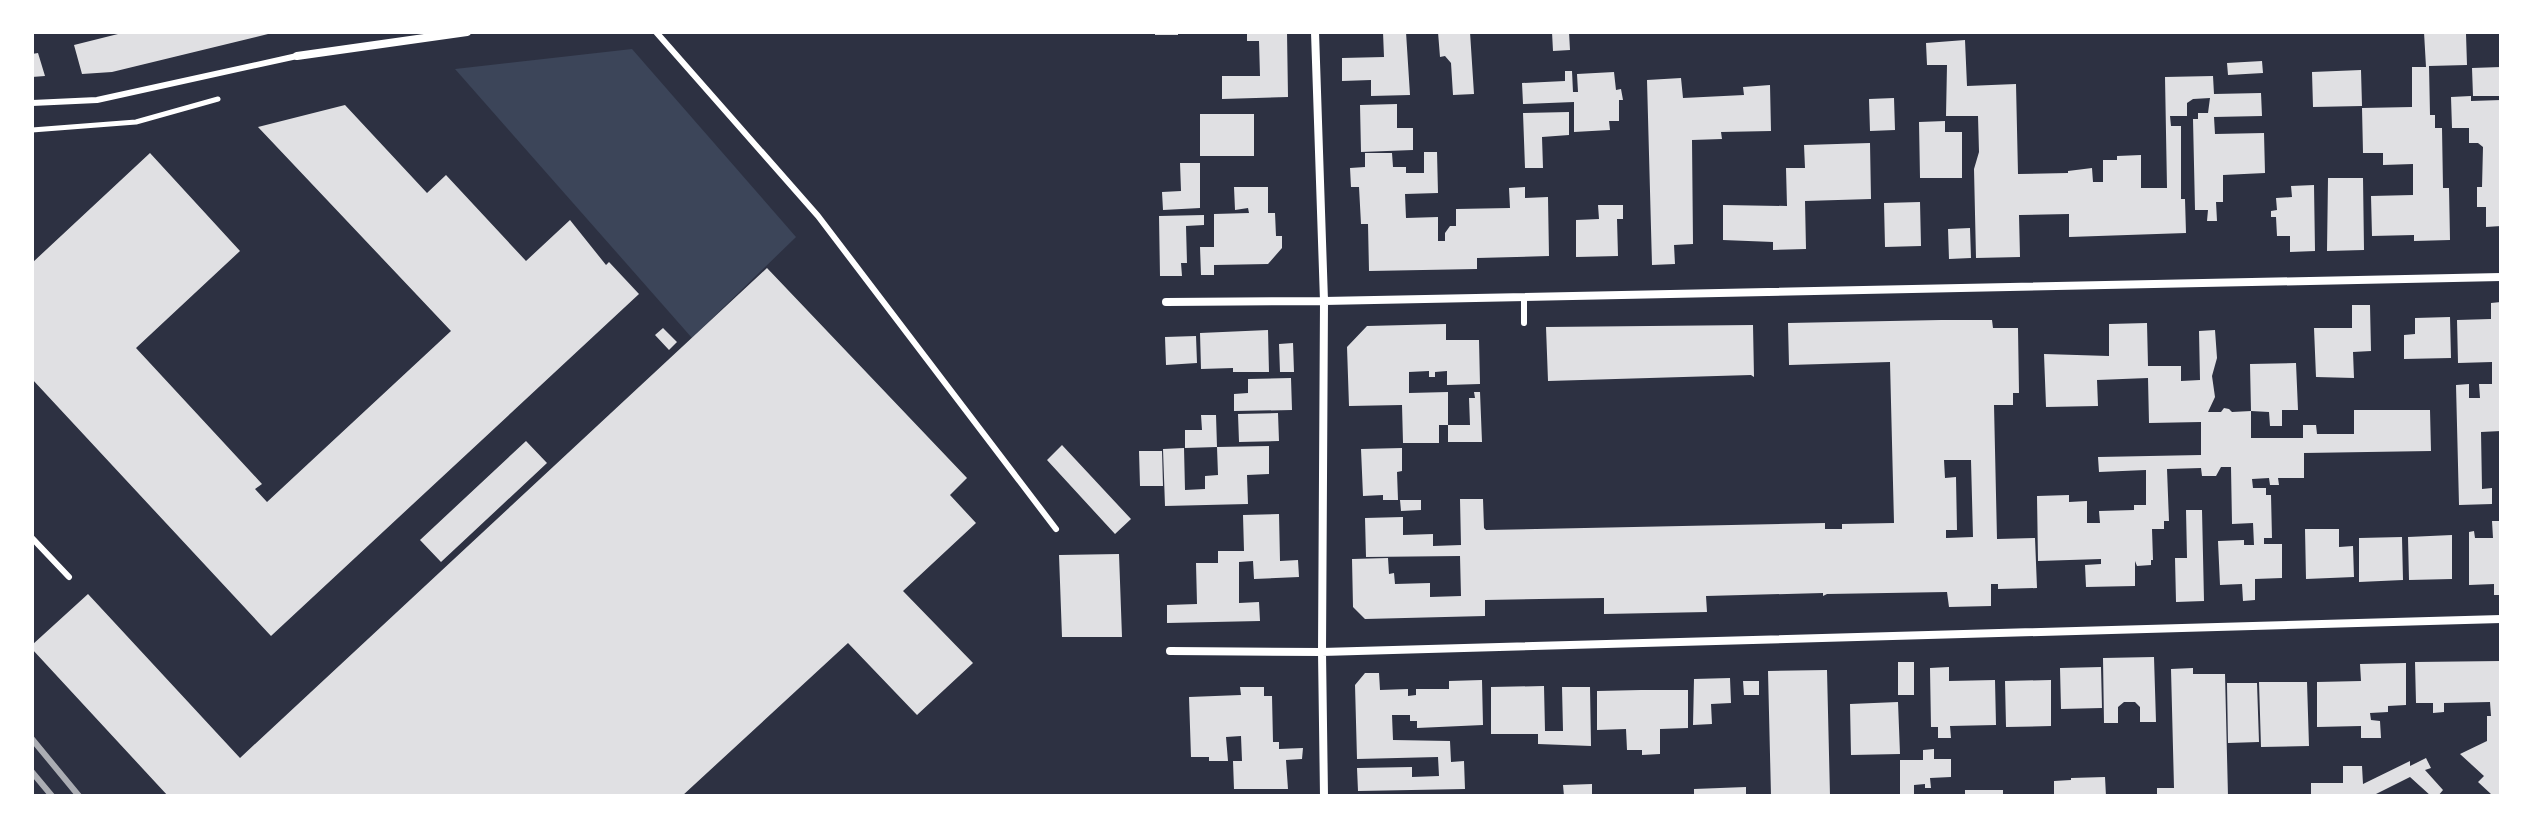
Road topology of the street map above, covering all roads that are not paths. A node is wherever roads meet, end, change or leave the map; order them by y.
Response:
1 (457, 32) edge
2 (467, 32) edge
3 (656, 32) edge
4 (1315, 32) edge
5 (297, 56) joint
6 (32, 103) edge
7 (2501, 277) edge
8 (1524, 297) junction
9 (1324, 301) junction
10 (1166, 302) dead end
11 (1524, 323) dead end
12 (1056, 529) dead end
13 (32, 538) edge
14 (69, 577) dead end
15 (2501, 619) edge
16 (1170, 651) dead end
17 (1322, 652) junction
18 (1324, 796) edge

1 - 2 street
1 - 5 street
3 - 12 lane
4 - 9 street
5 - 6 lane
7 - 8 street
8 - 9 street
8 - 11 lane
9 - 10 street
9 - 17 street
13 - 14 lane
15 - 17 street
16 - 17 street
17 - 18 street

